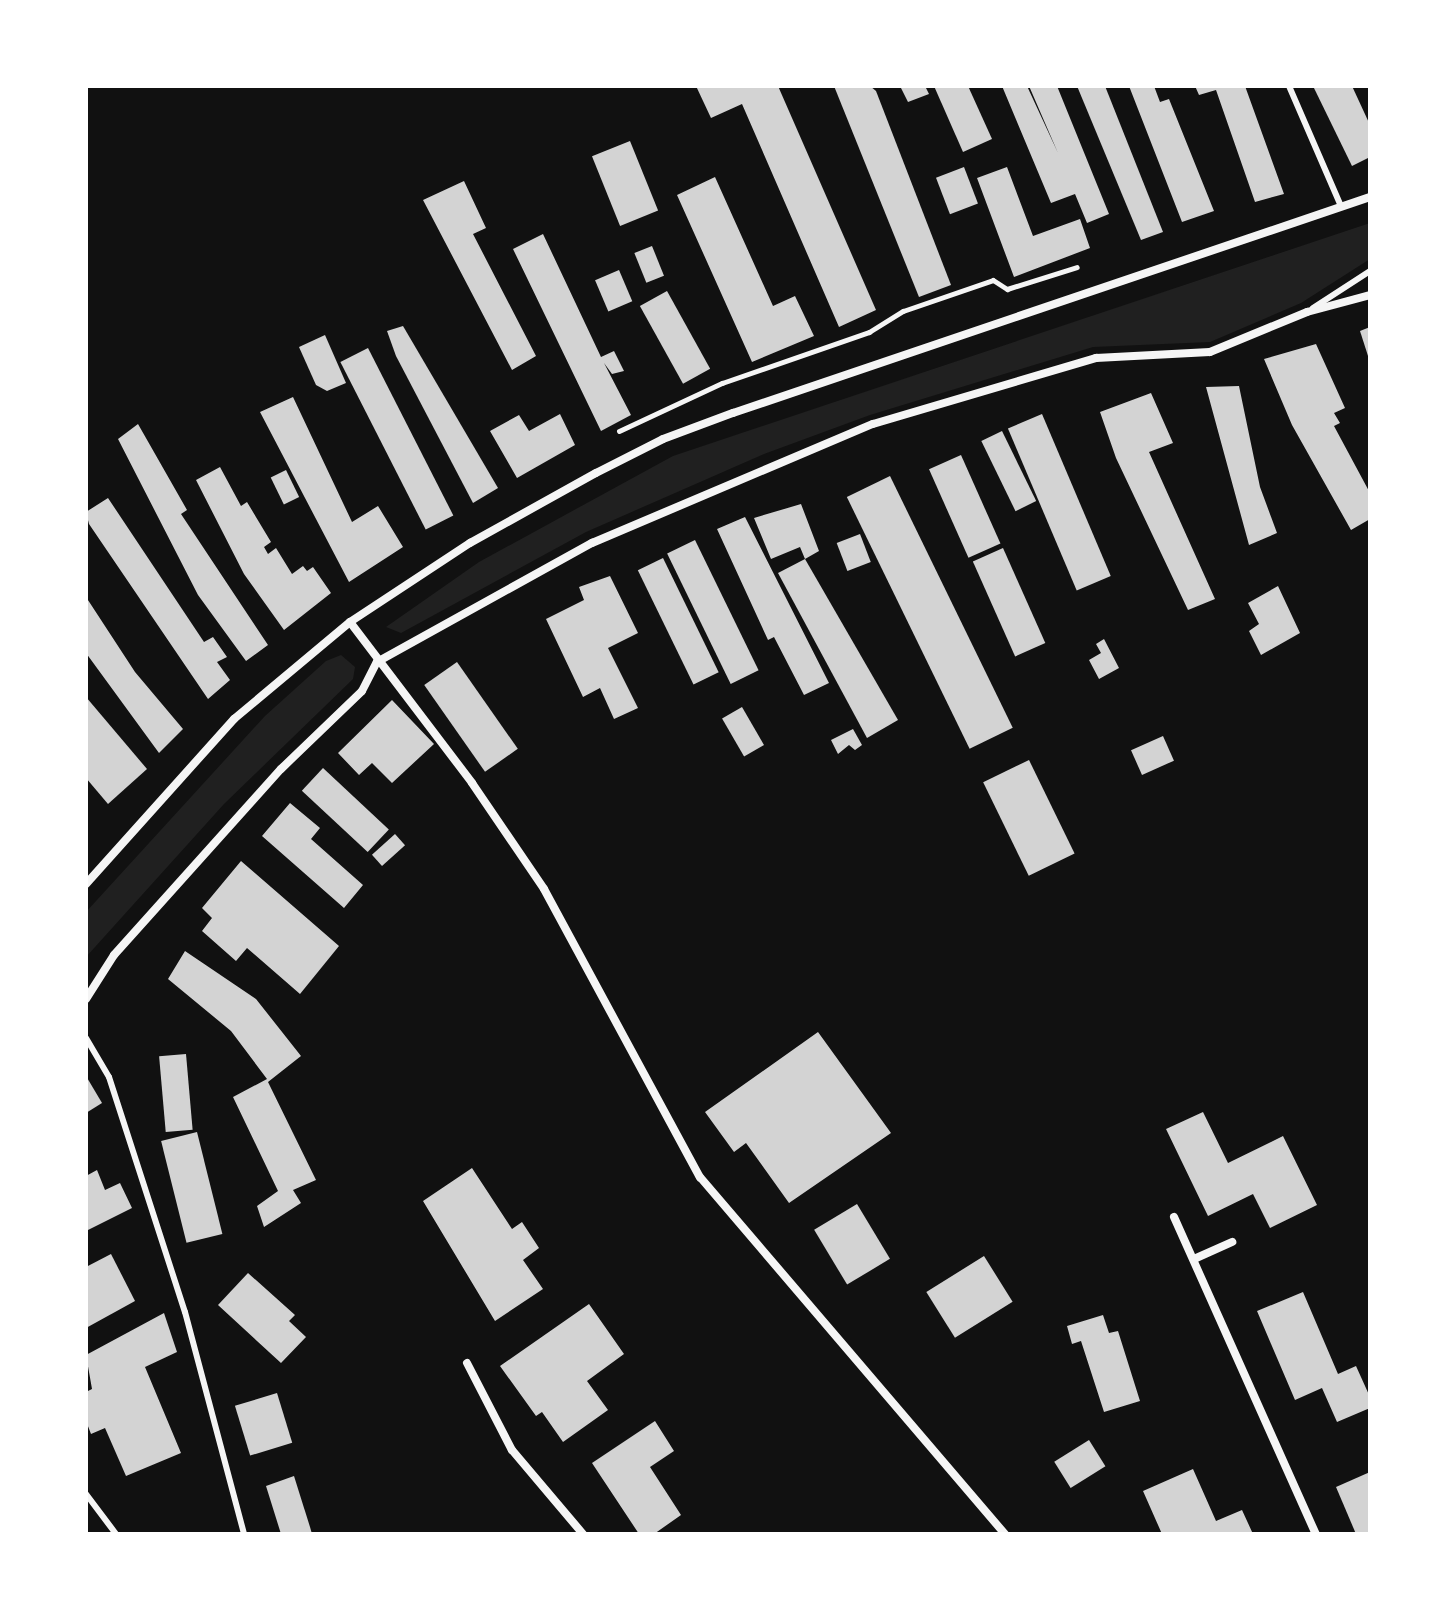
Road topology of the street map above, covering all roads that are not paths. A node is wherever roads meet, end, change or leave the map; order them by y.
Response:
1 (1289, 86) edge
2 (1370, 197) edge
3 (1341, 206) junction
4 (1370, 271) edge
5 (1370, 295) edge
6 (1307, 312) junction
7 (350, 622) junction
8 (377, 662) junction
9 (86, 884) edge
10 (86, 999) edge
11 (86, 1038) edge
12 (1174, 1217) dead end
13 (1232, 1242) dead end
14 (1194, 1259) junction
15 (467, 1363) dead end
16 (86, 1494) edge
17 (116, 1534) edge
18 (244, 1534) edge
19 (583, 1534) edge
20 (1005, 1534) edge
21 (1316, 1534) edge

1 - 3 lane
2 - 3 street
3 - 7 street
4 - 6 lane
5 - 6 street
6 - 8 street
7 - 8 street
7 - 9 street
8 - 10 street
8 - 20 street
11 - 18 lane
12 - 14 street
13 - 14 street
14 - 21 street
15 - 19 street
16 - 17 lane

